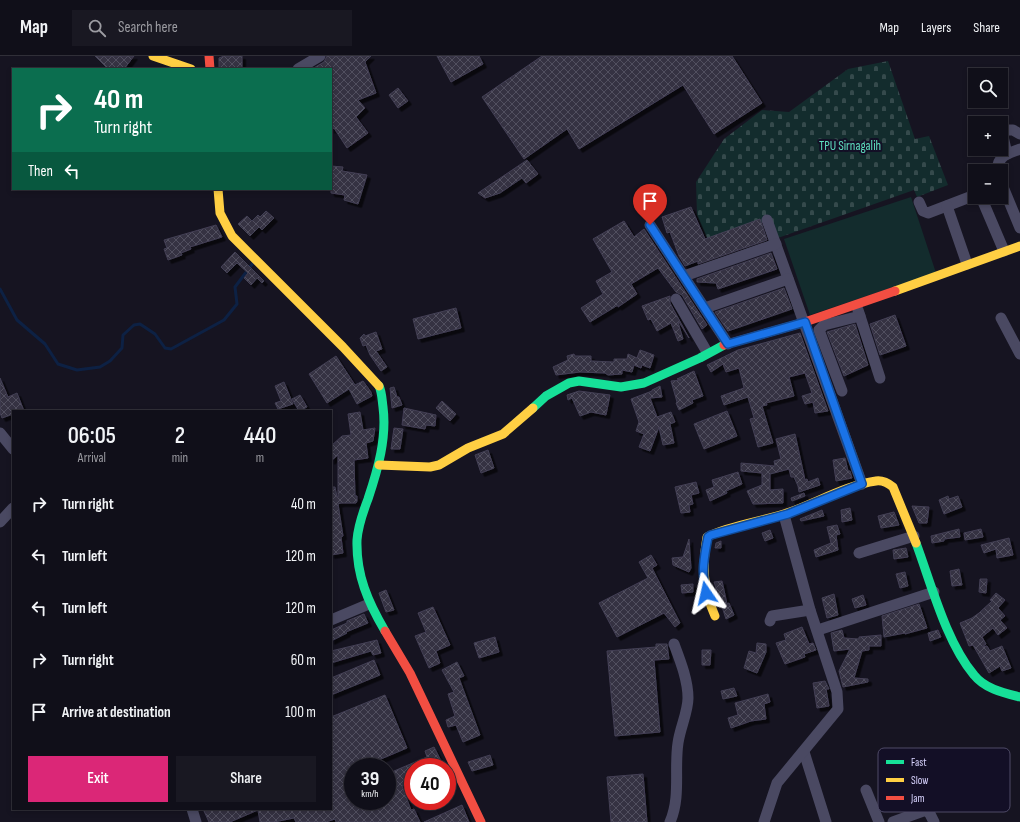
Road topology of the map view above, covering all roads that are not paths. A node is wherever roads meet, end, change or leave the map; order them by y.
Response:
1 (154, 56) edge
2 (209, 56) edge
3 (320, 56) edge
4 (188, 68) edge
5 (210, 68) edge
6 (300, 68) edge
7 (1008, 130) edge
8 (1020, 134) edge
9 (1020, 150) edge
10 (1008, 154) edge
11 (1003, 156) edge
12 (997, 164) edge
13 (218, 190) edge
14 (968, 198) edge
15 (1008, 199) edge
16 (919, 202) dead end
17 (984, 204) edge
18 (947, 206) junction
19 (768, 220) dead end
20 (650, 225) dead end
21 (1020, 228) edge
22 (776, 244) junction
23 (1020, 246) edge
24 (1004, 251) junction
25 (967, 264) junction
26 (684, 276) junction
27 (788, 279) junction
28 (676, 299) dead end
29 (857, 303) junction
30 (705, 308) junction
31 (860, 316) junction
32 (1001, 318) dead end
33 (805, 322) junction
34 (728, 344) junction
35 (707, 352) junction
36 (1020, 354) edge
37 (880, 378) dead end
38 (842, 391) dead end
39 (0, 433) edge
40 (12, 448) edge
41 (379, 465) junction
42 (862, 484) junction
43 (12, 509) edge
44 (784, 515) junction
45 (0, 522) edge
46 (914, 536) junction
47 (859, 553) dead end
48 (934, 592) junction
49 (369, 604) junction
50 (810, 610) junction
51 (715, 616) dead end
52 (332, 620) edge
53 (770, 621) dead end
54 (818, 630) junction
55 (674, 644) dead end
56 (1020, 697) edge
57 (804, 752) junction
58 (866, 790) dead end
59 (192, 810) edge
60 (921, 812) edge
61 (927, 812) edge
62 (196, 822) edge
63 (481, 822) edge
64 (670, 822) edge
65 (764, 822) edge
66 (826, 822) edge
67 (879, 822) edge
68 (895, 822) edge
69 (934, 822) edge

1 - 4 street
2 - 5 street
3 - 6 street
7 - 8 street
9 - 10 street
11 - 12 street
13 - 41 street
14 - 18 street
15 - 21 street
16 - 18 street
17 - 24 street
18 - 25 street
19 - 22 street
20 - 26 street
22 - 26 street
22 - 27 street
23 - 24 street
24 - 25 street
25 - 29 street
26 - 30 street
27 - 30 street
27 - 33 street
28 - 35 street
29 - 31 street
29 - 33 street
30 - 34 street
31 - 37 street
31 - 38 street
32 - 36 street
33 - 34 street
33 - 42 street
34 - 35 street
35 - 41 street
39 - 40 street
41 - 49 street
42 - 44 street
42 - 46 street
43 - 45 street
44 - 50 street
44 - 51 street
46 - 47 street
46 - 48 street
48 - 54 street
48 - 56 street
49 - 52 street
49 - 63 street
50 - 53 street
50 - 54 street
54 - 57 street
55 - 64 street
57 - 65 street
57 - 66 street
58 - 67 street
59 - 62 street
60 - 68 street
61 - 69 street

